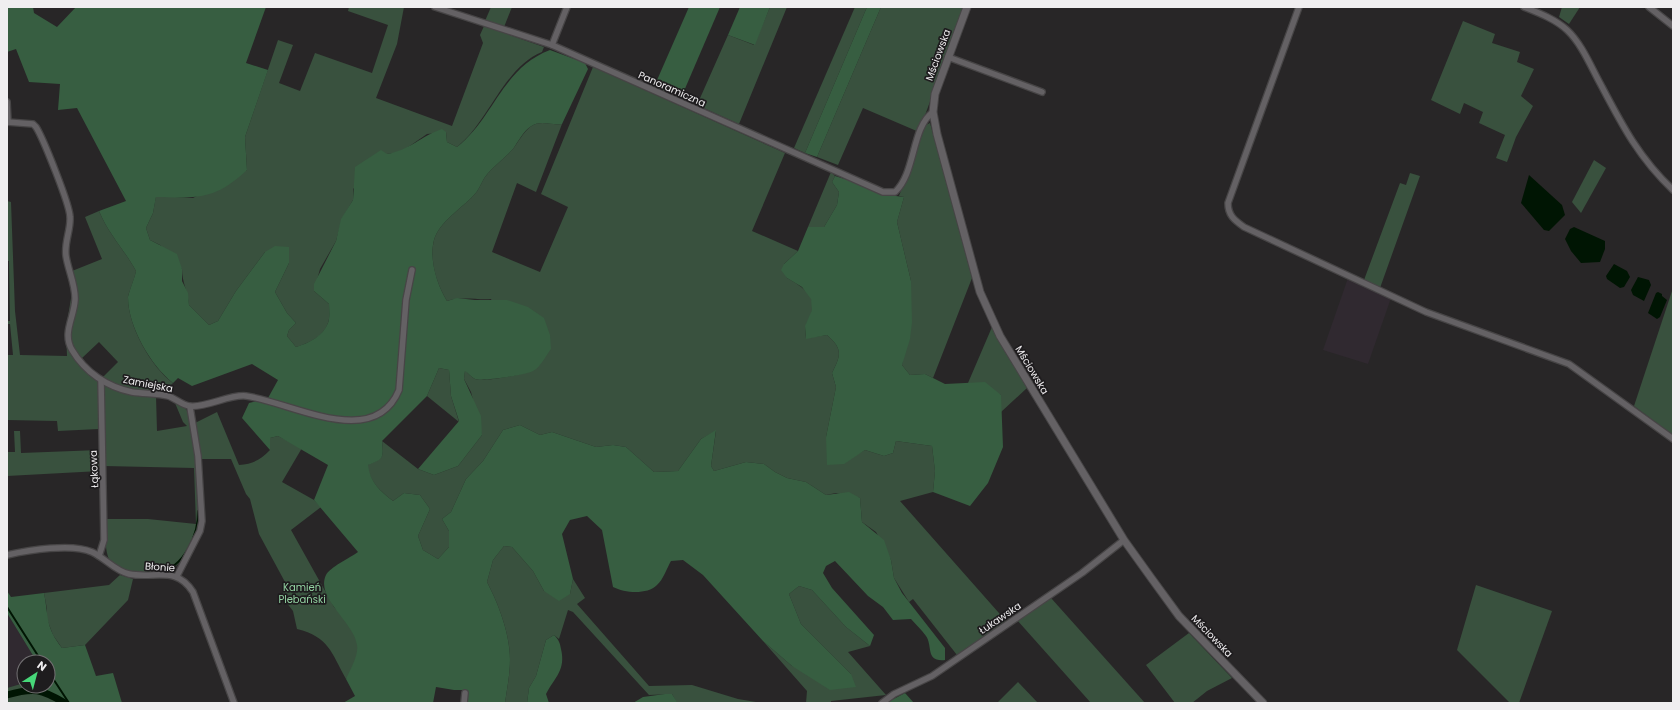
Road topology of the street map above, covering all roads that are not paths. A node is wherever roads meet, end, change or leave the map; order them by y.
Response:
1 (434, 7) edge
2 (567, 7) edge
3 (967, 7) edge
4 (1299, 7) edge
5 (1524, 7) edge
6 (1649, 7) edge
7 (1673, 26) edge
8 (552, 45) junction
9 (948, 58) junction
10 (1042, 92) dead end
11 (7, 102) edge
12 (933, 112) junction
13 (8, 122) edge
14 (1673, 190) edge
15 (412, 270) dead end
16 (101, 380) junction
17 (190, 407) junction
18 (1673, 439) edge
19 (1124, 540) junction
20 (7, 554) edge
21 (99, 556) junction
22 (177, 576) junction
23 (465, 692) dead end
24 (234, 703) edge
25 (464, 703) edge
26 (882, 703) edge
27 (1263, 703) edge

1 - 8 street, Panoramiczna
2 - 8 street
3 - 9 street, Mściowska
4 - 18 street
5 - 14 street
6 - 7 street
8 - 12 street, Panoramiczna
9 - 10 street
9 - 12 street, Mściowska
11 - 13 street, Zamiejska
12 - 19 street, Mściowska
13 - 16 street, Zamiejska
15 - 17 street
16 - 17 street, Zamiejska
16 - 21 street, Łąkowa
17 - 22 street
19 - 26 street, Łukawska
19 - 27 street, Mściowska
20 - 21 street, Błonie
21 - 22 street, Błonie
22 - 24 street, Błonie
23 - 25 street

